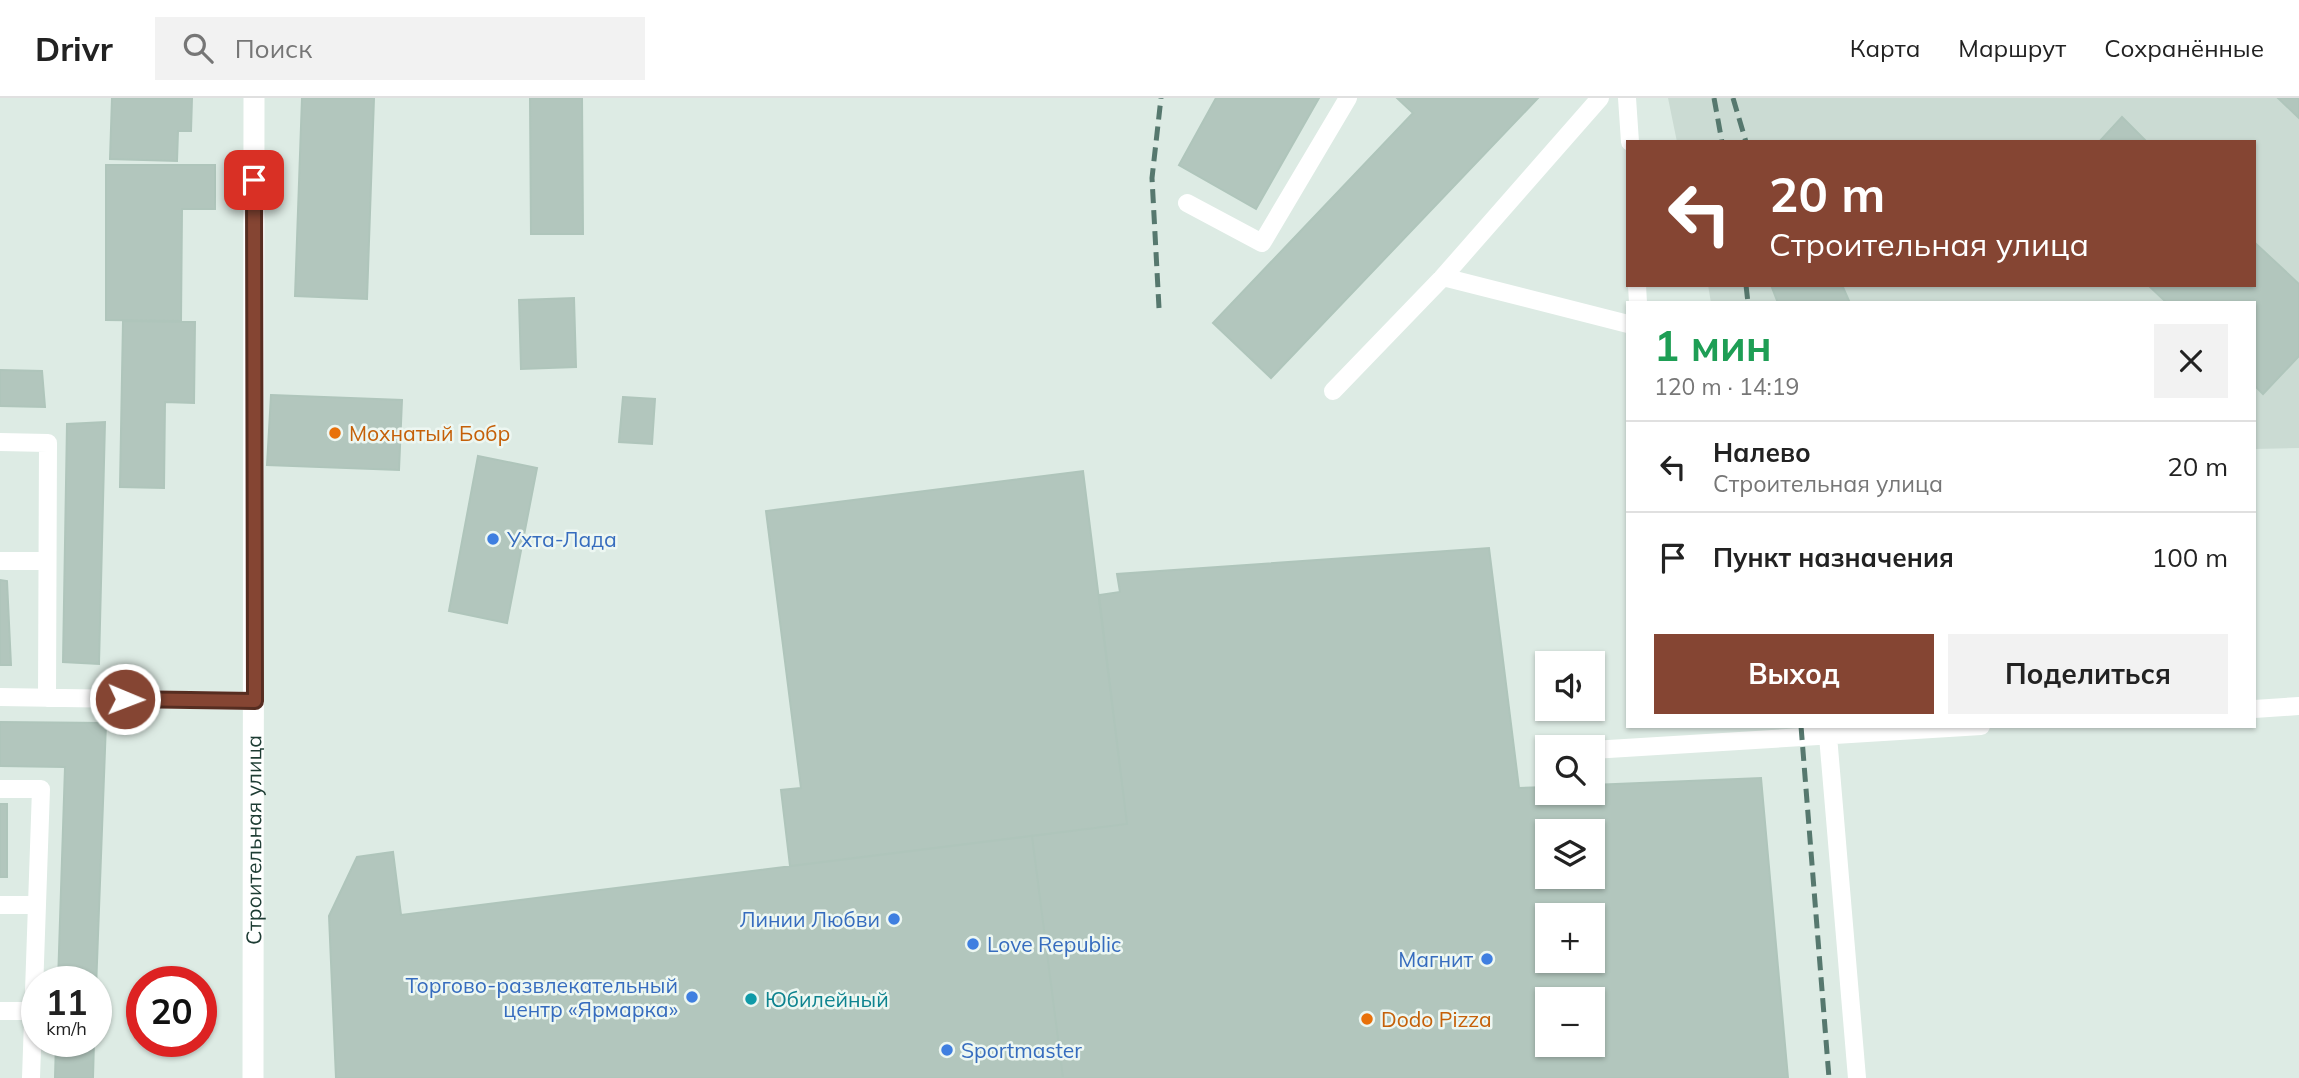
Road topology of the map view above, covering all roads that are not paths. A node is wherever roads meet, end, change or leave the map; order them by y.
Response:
1 (254, 98) edge
2 (1348, 98) edge
3 (1600, 98) edge
4 (1628, 98) edge
5 (1630, 140) edge
6 (1187, 203) dead end
7 (1443, 277) junction
8 (1626, 323) edge
9 (1333, 391) dead end
10 (0, 442) edge
11 (0, 561) edge
12 (47, 561) junction
13 (0, 697) edge
14 (47, 698) junction
15 (255, 701) junction
16 (2299, 706) edge
17 (2256, 709) edge
18 (1950, 728) edge
19 (1828, 736) junction
20 (1605, 749) edge
21 (0, 789) edge
22 (0, 905) edge
23 (37, 905) junction
24 (35, 966) edge
25 (0, 1011) edge
26 (21, 1011) edge
27 (32, 1057) edge
28 (31, 1078) edge
29 (253, 1078) edge
30 (1857, 1078) edge

1 - 15 street, Строительная улица
2 - 6 lane
3 - 7 lane
4 - 5 lane
7 - 8 lane
7 - 9 lane
10 - 12 lane
11 - 12 lane
12 - 14 lane
13 - 14 lane
14 - 15 lane
15 - 29 street, Строительная улица
16 - 17 lane
18 - 19 lane
19 - 20 lane
19 - 30 lane
21 - 23 lane
22 - 23 lane
23 - 24 lane
25 - 26 lane
27 - 28 lane

